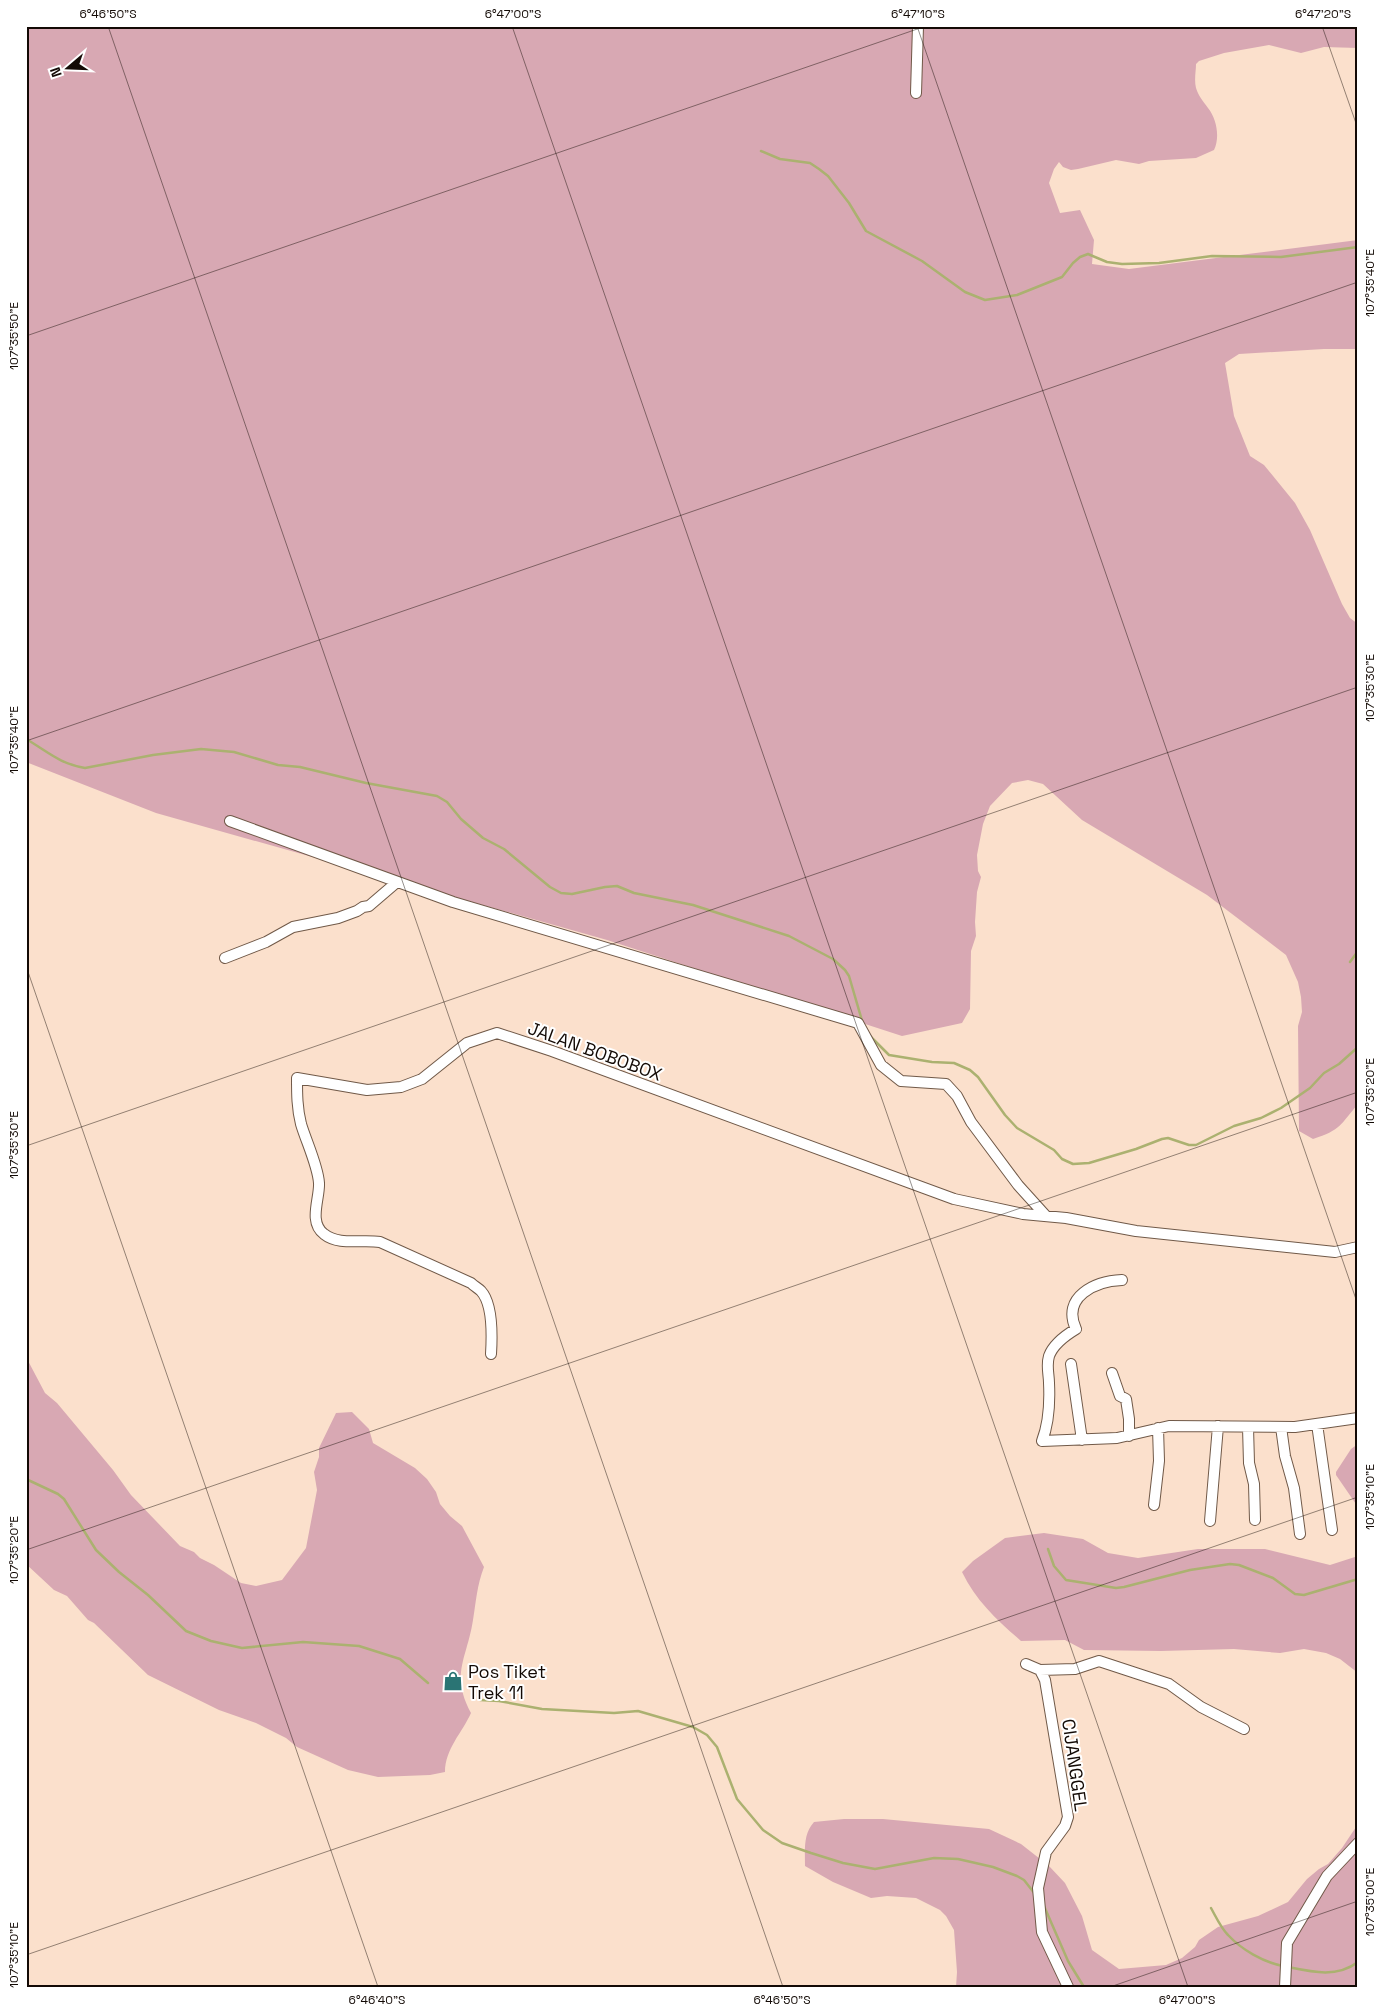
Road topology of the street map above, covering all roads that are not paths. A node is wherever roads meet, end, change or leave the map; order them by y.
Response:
1 (918, 26) edge
2 (916, 93) dead end
3 (230, 821) dead end
4 (397, 882) junction
5 (225, 958) dead end
6 (1046, 1216) junction
7 (1358, 1247) edge
8 (1122, 1280) dead end
9 (491, 1354) dead end
10 (1071, 1364) dead end
11 (1112, 1373) dead end
12 (1358, 1418) edge
13 (1314, 1424) junction
14 (1218, 1426) junction
15 (1248, 1427) junction
16 (1281, 1427) junction
17 (1158, 1428) junction
18 (1129, 1436) junction
19 (1082, 1440) junction
20 (1154, 1506) dead end
21 (1255, 1520) dead end
22 (1210, 1521) dead end
23 (1332, 1530) dead end
24 (1300, 1534) dead end
25 (1026, 1664) dead end
26 (1040, 1670) junction
27 (1244, 1729) dead end
28 (1358, 1843) edge
29 (1068, 1987) edge
30 (1285, 1987) edge

1 - 2 street
3 - 4 street
4 - 5 street
4 - 6 street
6 - 7 street, JALAN BOBOBOX
6 - 9 street, JALAN BOBOBOX
8 - 19 street
10 - 19 street
11 - 18 street
12 - 13 street
13 - 16 street
13 - 23 street
14 - 15 street
14 - 17 street
14 - 22 street
15 - 16 street
15 - 21 street
16 - 24 street
17 - 18 street
17 - 20 street
18 - 19 street
25 - 26 street
26 - 27 street
26 - 29 street, CIJANGGEL
28 - 30 street

